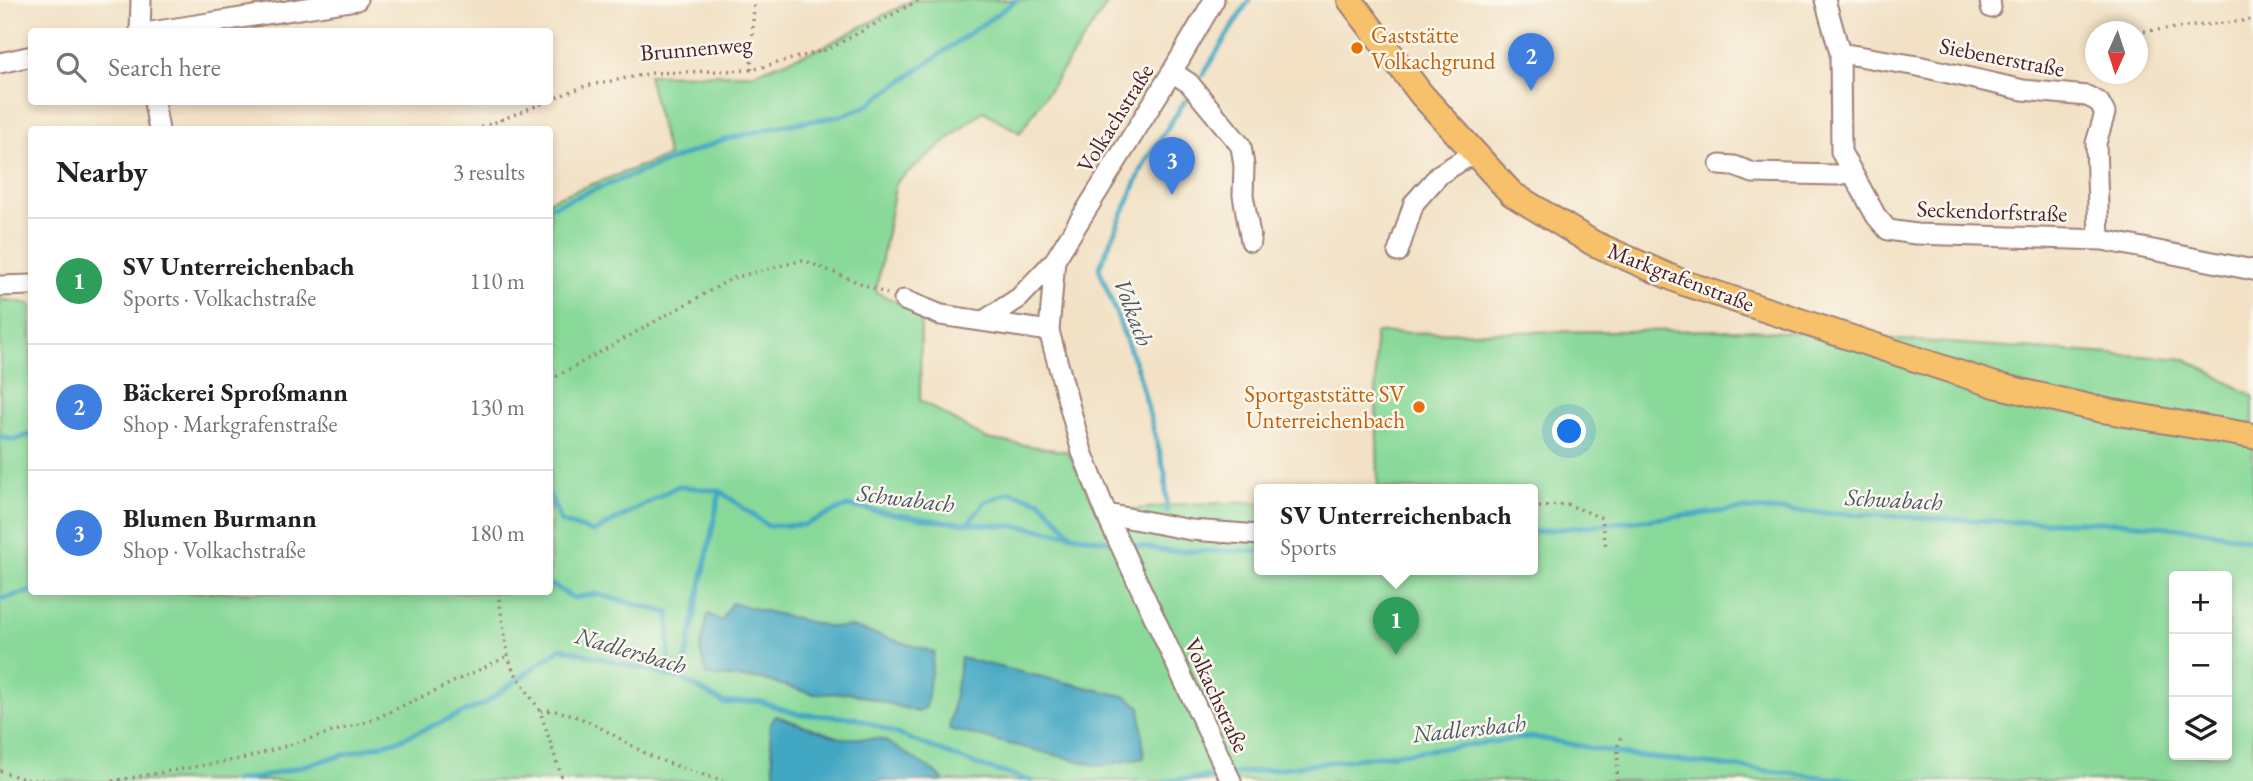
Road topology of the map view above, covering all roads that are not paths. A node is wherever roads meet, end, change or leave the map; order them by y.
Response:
1 (141, 0) edge
2 (357, 0) edge
3 (1214, 0) edge
4 (1350, 0) edge
5 (1825, 0) edge
6 (140, 28) edge
7 (177, 28) edge
8 (1840, 53) junction
9 (28, 57) edge
10 (0, 63) edge
11 (1172, 72) junction
12 (155, 105) edge
13 (158, 126) edge
14 (1474, 153) junction
15 (1720, 165) dead end
16 (1852, 172) junction
17 (2099, 240) junction
18 (1251, 241) dead end
19 (1398, 252) dead end
20 (1055, 260) junction
21 (2253, 270) edge
22 (28, 285) edge
23 (0, 286) edge
24 (904, 300) road end
25 (985, 320) junction
26 (1049, 331) junction
27 (2253, 436) edge
28 (1109, 519) junction
29 (1254, 535) edge
30 (1227, 772) edge

1 - 6 street
2 - 7 street
3 - 11 street, Volkachstraße
4 - 14 main road, Markgrafenstraße
5 - 8 street, Seckendorfstraße
8 - 16 street, Seckendorfstraße
8 - 17 street, Siebenerstraße
9 - 10 street
11 - 18 street
11 - 20 street, Volkachstraße
12 - 13 street
14 - 19 street
14 - 27 main road, Markgrafenstraße
15 - 16 street
16 - 17 street, Seckendorfstraße
17 - 21 street, Seckendorfstraße
20 - 25 street, Volkachstraße
20 - 26 street, Volkachstraße
22 - 23 street
24 - 25 street
25 - 26 street
26 - 28 street, Volkachstraße
28 - 29 street
28 - 30 street, Volkachstraße

